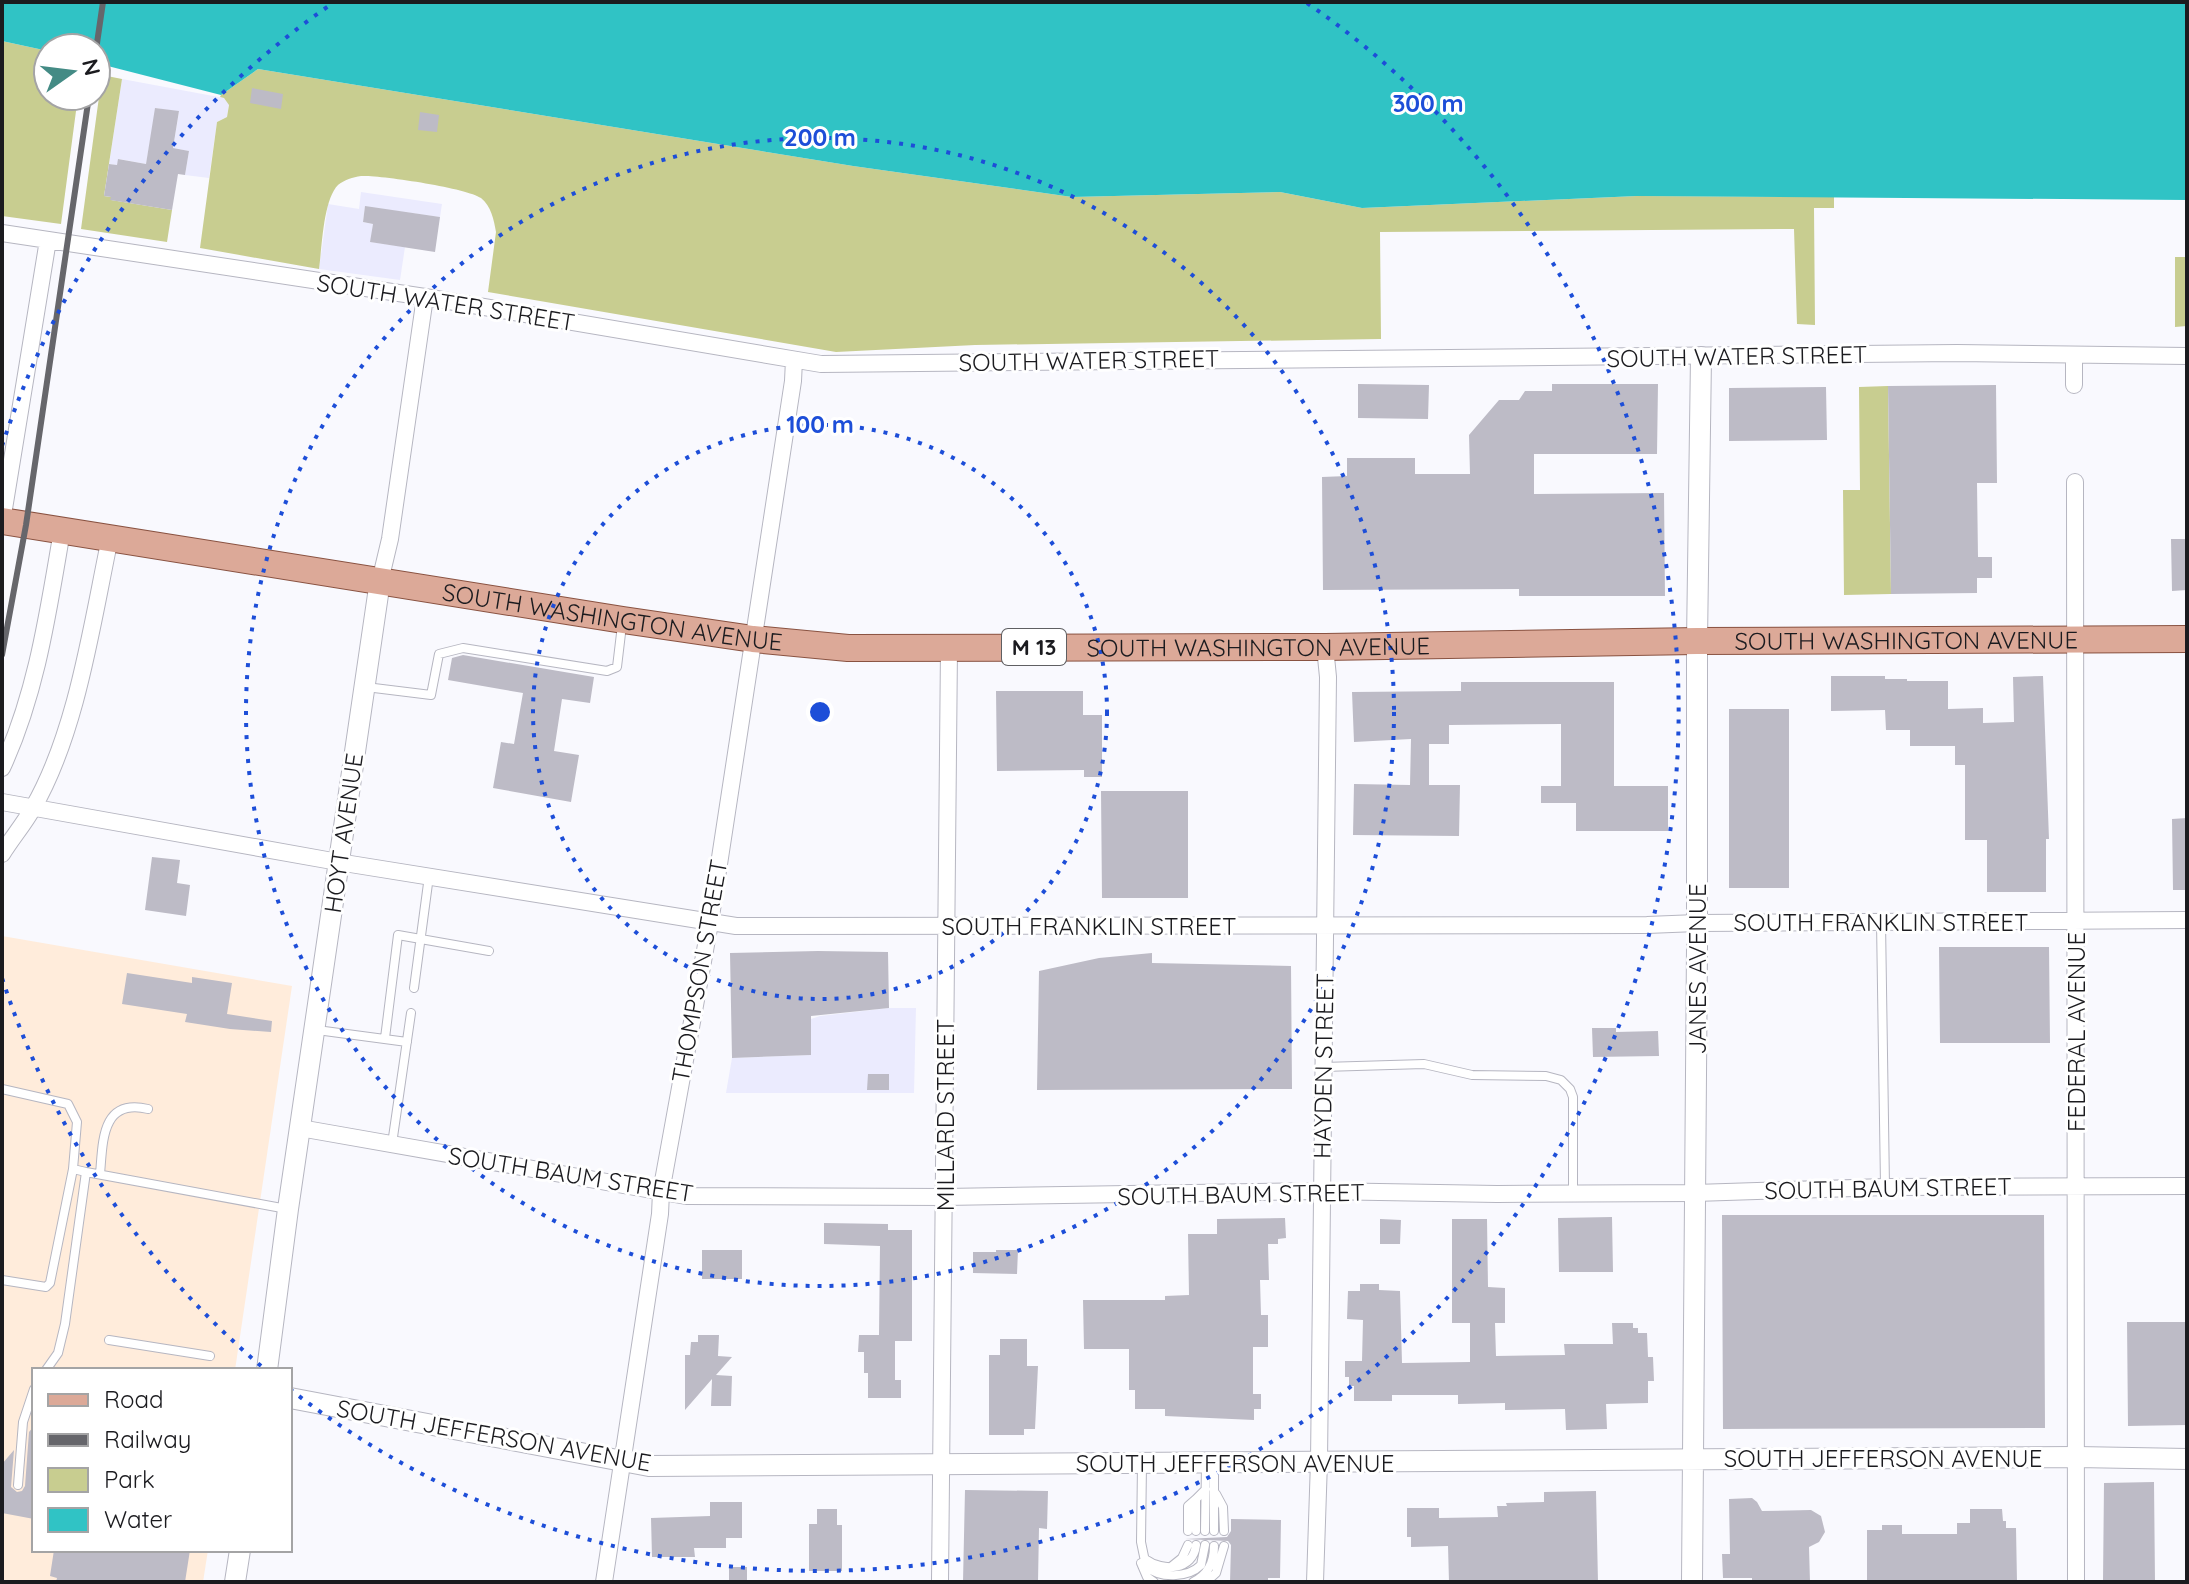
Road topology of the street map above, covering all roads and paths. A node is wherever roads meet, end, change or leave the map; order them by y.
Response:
1 (2, 233) edge
2 (48, 240) junction
3 (425, 297) junction
4 (2074, 356) junction
5 (2187, 356) edge
6 (1701, 357) junction
7 (794, 360) junction
8 (2074, 385) dead end
9 (2075, 482) dead end
10 (2, 521) edge
11 (62, 531) junction
12 (110, 538) junction
13 (380, 581) junction
14 (623, 620) junction
15 (753, 639) junction
16 (2187, 639) edge
17 (2075, 640) junction
18 (1697, 641) junction
19 (1325, 647) junction
20 (949, 648) junction
21 (364, 687) junction
22 (2, 768) edge
23 (2, 802) edge
24 (34, 807) junction
25 (2, 854) edge
26 (338, 862) junction
27 (429, 875) junction
28 (2187, 920) edge
29 (2076, 921) junction
30 (1881, 922) junction
31 (710, 923) junction
32 (1697, 923) junction
33 (947, 926) junction
34 (1326, 926) junction
35 (422, 938) junction
36 (489, 951) dead end
37 (414, 988) dead end
38 (411, 1013) dead end
39 (314, 1029) junction
40 (385, 1038) junction
41 (407, 1042) junction
42 (1323, 1067) junction
43 (2, 1089) edge
44 (148, 1109) dead end
45 (300, 1128) junction
46 (392, 1144) junction
47 (73, 1169) junction
48 (86, 1172) junction
49 (100, 1174) junction
50 (2077, 1186) junction
51 (2187, 1186) edge
52 (1885, 1187) junction
53 (1321, 1191) junction
54 (661, 1192) junction
55 (1573, 1193) junction
56 (1695, 1193) junction
57 (945, 1197) junction
58 (288, 1209) junction
59 (2, 1280) edge
60 (109, 1340) dead end
61 (210, 1356) dead end
62 (47, 1368) edge
63 (267, 1368) edge
64 (32, 1395) edge
65 (292, 1398) edge
66 (2077, 1457) junction
67 (2187, 1459) edge
68 (1694, 1460) junction
69 (1319, 1461) junction
70 (624, 1462) junction
71 (942, 1463) junction
72 (1142, 1463) junction
73 (1210, 1463) junction
74 (18, 1485) dead end
75 (1210, 1489) junction
76 (1205, 1531) junction
77 (1141, 1542) junction
78 (1205, 1545) junction
79 (240, 1552) edge
80 (1142, 1555) junction
81 (235, 1582) edge
82 (604, 1582) edge
83 (940, 1582) edge
84 (1154, 1582) edge
85 (1193, 1582) edge
86 (1206, 1582) edge
87 (1315, 1582) edge
88 (1692, 1582) edge
89 (2076, 1582) edge

1 - 2 street, SOUTH WATER STREET
2 - 3 street, SOUTH WATER STREET
2 - 10 street
3 - 7 street, SOUTH WATER STREET
3 - 13 street, HOYT AVENUE
4 - 5 street, SOUTH WATER STREET
4 - 6 street, SOUTH WATER STREET
4 - 8 street
6 - 7 street, SOUTH WATER STREET
6 - 18 street, JANES AVENUE
7 - 15 street, THOMPSON STREET
9 - 17 street, FEDERAL AVENUE
10 - 11 main road, SOUTH WASHINGTON AVENUE / M 13
11 - 12 main road, SOUTH WASHINGTON AVENUE / M 13
11 - 22 street
12 - 13 main road, SOUTH WASHINGTON AVENUE / M 13
12 - 24 street
13 - 14 main road, SOUTH WASHINGTON AVENUE / M 13
13 - 21 street, HOYT AVENUE
14 - 15 main road, SOUTH WASHINGTON AVENUE / M 13
14 - 21 lane
15 - 20 main road, SOUTH WASHINGTON AVENUE / M 13
15 - 31 street, THOMPSON STREET
16 - 17 main road, SOUTH WASHINGTON AVENUE / M 13
17 - 18 main road, SOUTH WASHINGTON AVENUE / M 13
17 - 29 street, FEDERAL AVENUE
18 - 19 main road, SOUTH WASHINGTON AVENUE / M 13
18 - 32 street, JANES AVENUE
19 - 20 main road, SOUTH WASHINGTON AVENUE / M 13
19 - 34 street, HAYDEN STREET
20 - 33 street, MILLARD STREET
21 - 26 street, HOYT AVENUE
23 - 24 street, SOUTH FRANKLIN STREET
24 - 25 street
24 - 26 street, SOUTH FRANKLIN STREET
26 - 27 street, SOUTH FRANKLIN STREET
26 - 39 street, HOYT AVENUE
27 - 31 street, SOUTH FRANKLIN STREET
27 - 35 lane
28 - 29 street, SOUTH FRANKLIN STREET
29 - 30 street, SOUTH FRANKLIN STREET
29 - 50 street, FEDERAL AVENUE
30 - 32 street, SOUTH FRANKLIN STREET
30 - 52 lane
31 - 33 street, SOUTH FRANKLIN STREET
31 - 54 street, THOMPSON STREET
32 - 34 street, SOUTH FRANKLIN STREET
32 - 56 street, JANES AVENUE
33 - 34 street, SOUTH FRANKLIN STREET
33 - 57 street, MILLARD STREET
34 - 42 street, HAYDEN STREET
35 - 36 lane
35 - 37 lane
35 - 40 lane
38 - 41 lane
39 - 40 lane
39 - 45 street, HOYT AVENUE
40 - 41 lane
41 - 46 lane
42 - 53 street, HAYDEN STREET
42 - 55 lane
43 - 47 lane
44 - 49 lane
45 - 46 street, SOUTH BAUM STREET
45 - 58 street, HOYT AVENUE
46 - 54 street, SOUTH BAUM STREET
47 - 48 lane
47 - 59 lane
48 - 49 lane
48 - 62 lane
49 - 58 lane
50 - 51 street, SOUTH BAUM STREET
50 - 52 street, SOUTH BAUM STREET
50 - 66 street, FEDERAL AVENUE
52 - 56 street, SOUTH BAUM STREET
53 - 55 street, SOUTH BAUM STREET
53 - 57 street, SOUTH BAUM STREET
53 - 69 street, HAYDEN STREET
54 - 57 street, SOUTH BAUM STREET
54 - 70 street, THOMPSON STREET
55 - 56 street, SOUTH BAUM STREET
56 - 68 street, JANES AVENUE
57 - 71 street, MILLARD STREET
58 - 63 street, HOYT AVENUE
60 - 61 lane
64 - 74 lane
65 - 70 street, SOUTH JEFFERSON AVENUE
66 - 67 street, SOUTH JEFFERSON AVENUE
66 - 68 street, SOUTH JEFFERSON AVENUE
66 - 89 street, FEDERAL AVENUE
68 - 69 street, SOUTH JEFFERSON AVENUE
68 - 88 street, JANES AVENUE
69 - 73 street, SOUTH JEFFERSON AVENUE
69 - 87 street, HAYDEN STREET
70 - 71 street, SOUTH JEFFERSON AVENUE
70 - 82 street, THOMPSON STREET
71 - 72 street, SOUTH JEFFERSON AVENUE
71 - 83 street, MILLARD STREET
72 - 73 street, SOUTH JEFFERSON AVENUE
72 - 77 lane
73 - 75 lane
75 - 76 lane
75 - 76 lane
75 - 76 lane
77 - 80 lane
77 - 84 lane
78 - 80 lane
78 - 80 lane
78 - 85 lane
78 - 86 lane
79 - 81 street

